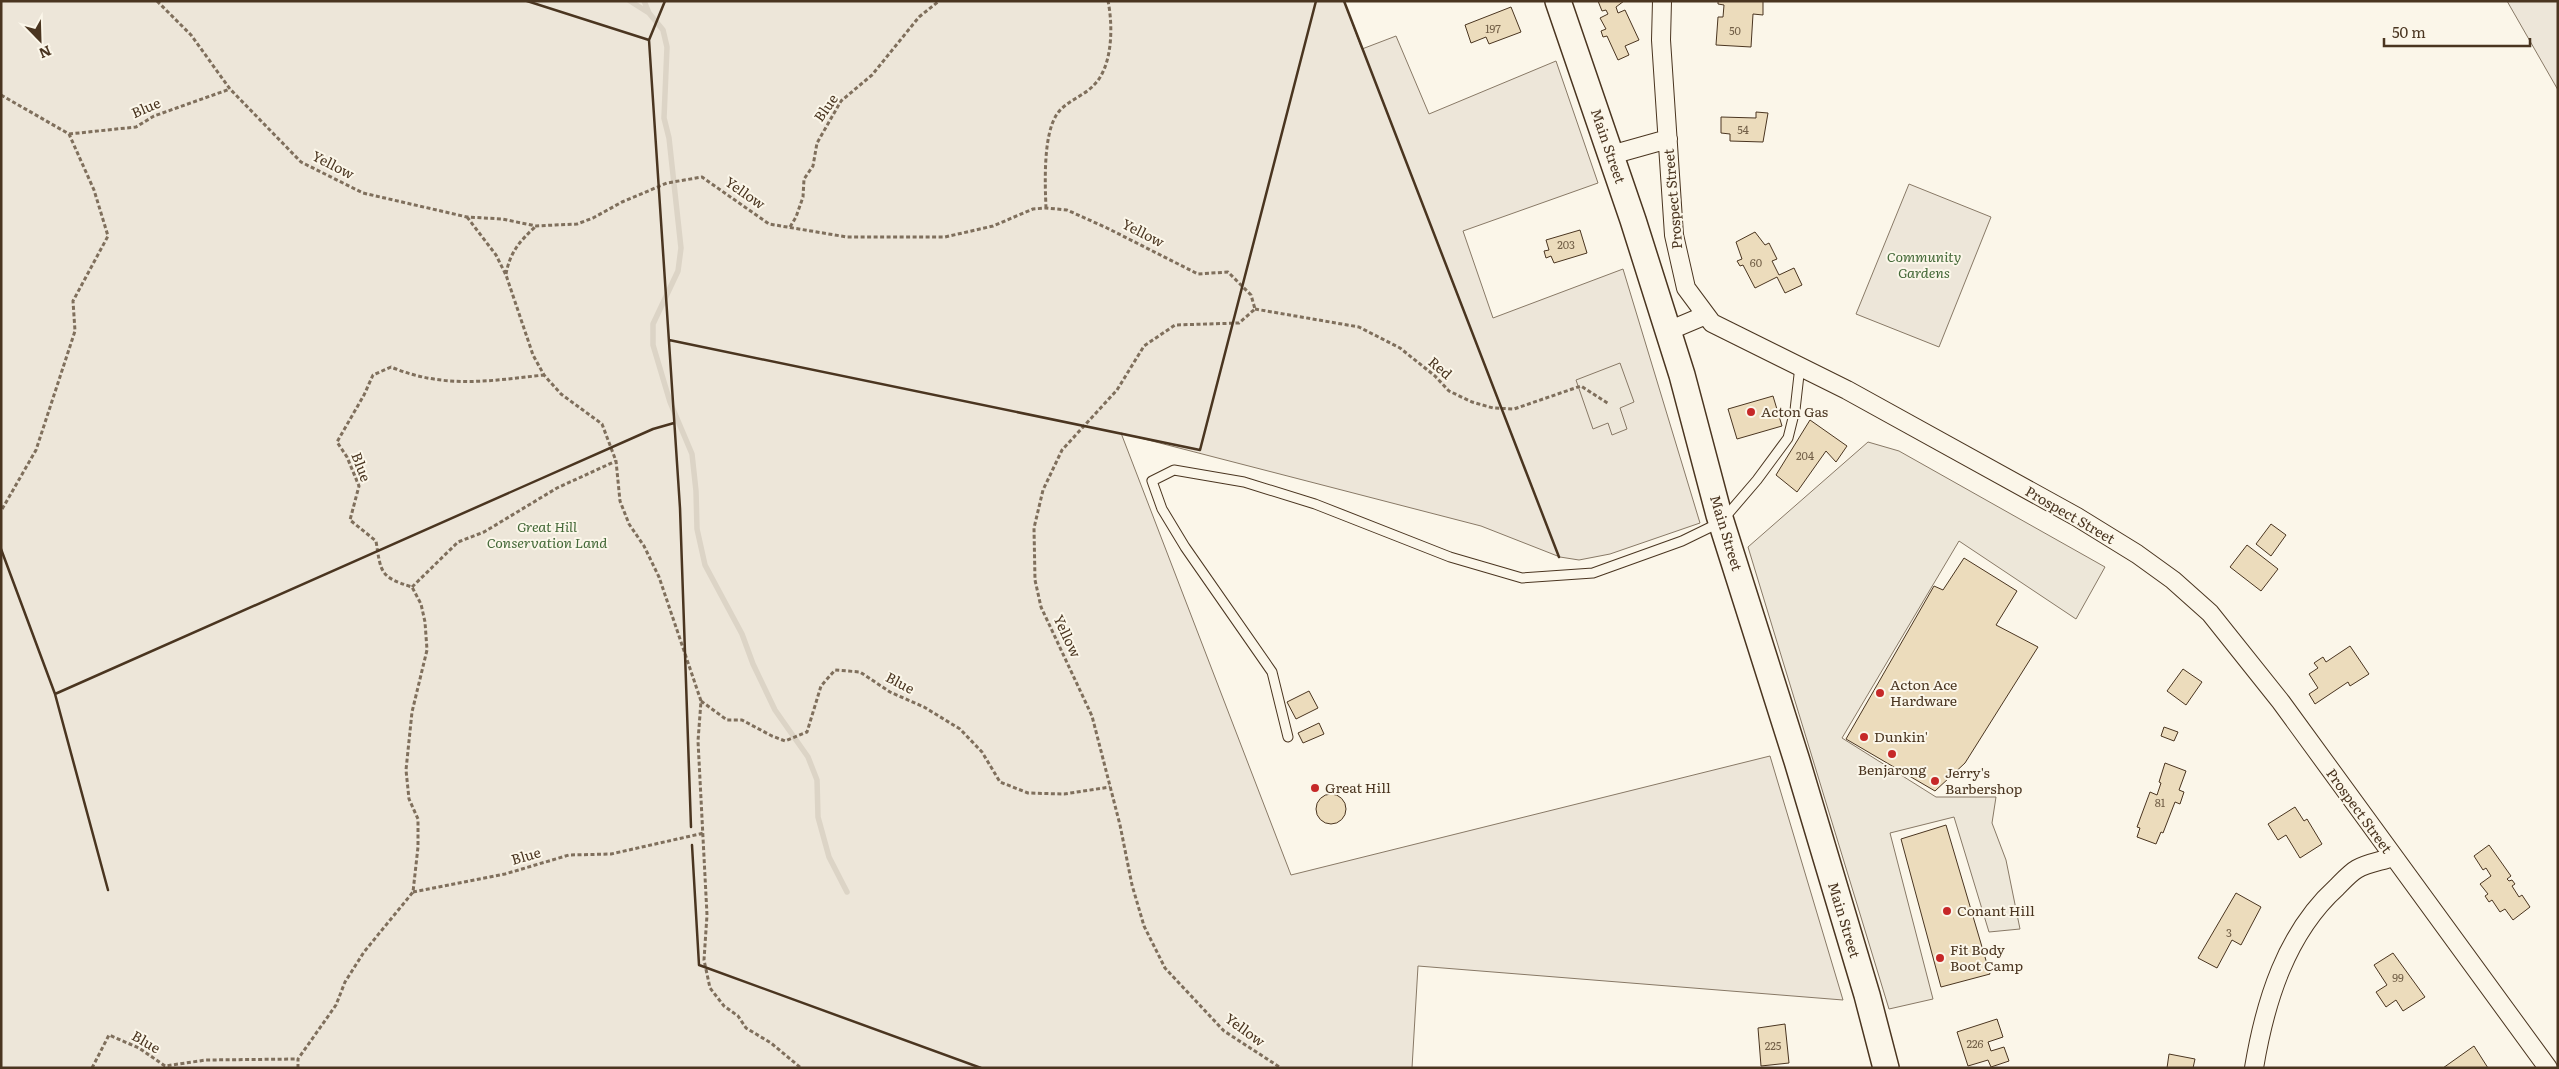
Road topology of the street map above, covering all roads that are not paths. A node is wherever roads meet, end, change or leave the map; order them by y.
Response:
1 (1558, 1) edge
2 (1662, 1) edge
3 (1668, 139) junction
4 (1611, 155) junction
5 (1706, 315) junction
6 (1668, 331) junction
7 (1800, 366) junction
8 (1721, 522) junction
9 (1288, 738) dead end
10 (2393, 857) junction
11 (1886, 1068) edge
12 (2254, 1068) edge
13 (2548, 1068) edge

1 - 4 main road, Main Street
2 - 3 street, Prospect Street
3 - 4 street
3 - 5 street, Prospect Street
4 - 6 main road, Main Street
5 - 6 street
5 - 7 street, Prospect Street
6 - 8 main road, Main Street
7 - 8 lane
7 - 10 street, Prospect Street
8 - 9 lane
8 - 11 main road, Main Street
10 - 12 street
10 - 13 street, Prospect Street

